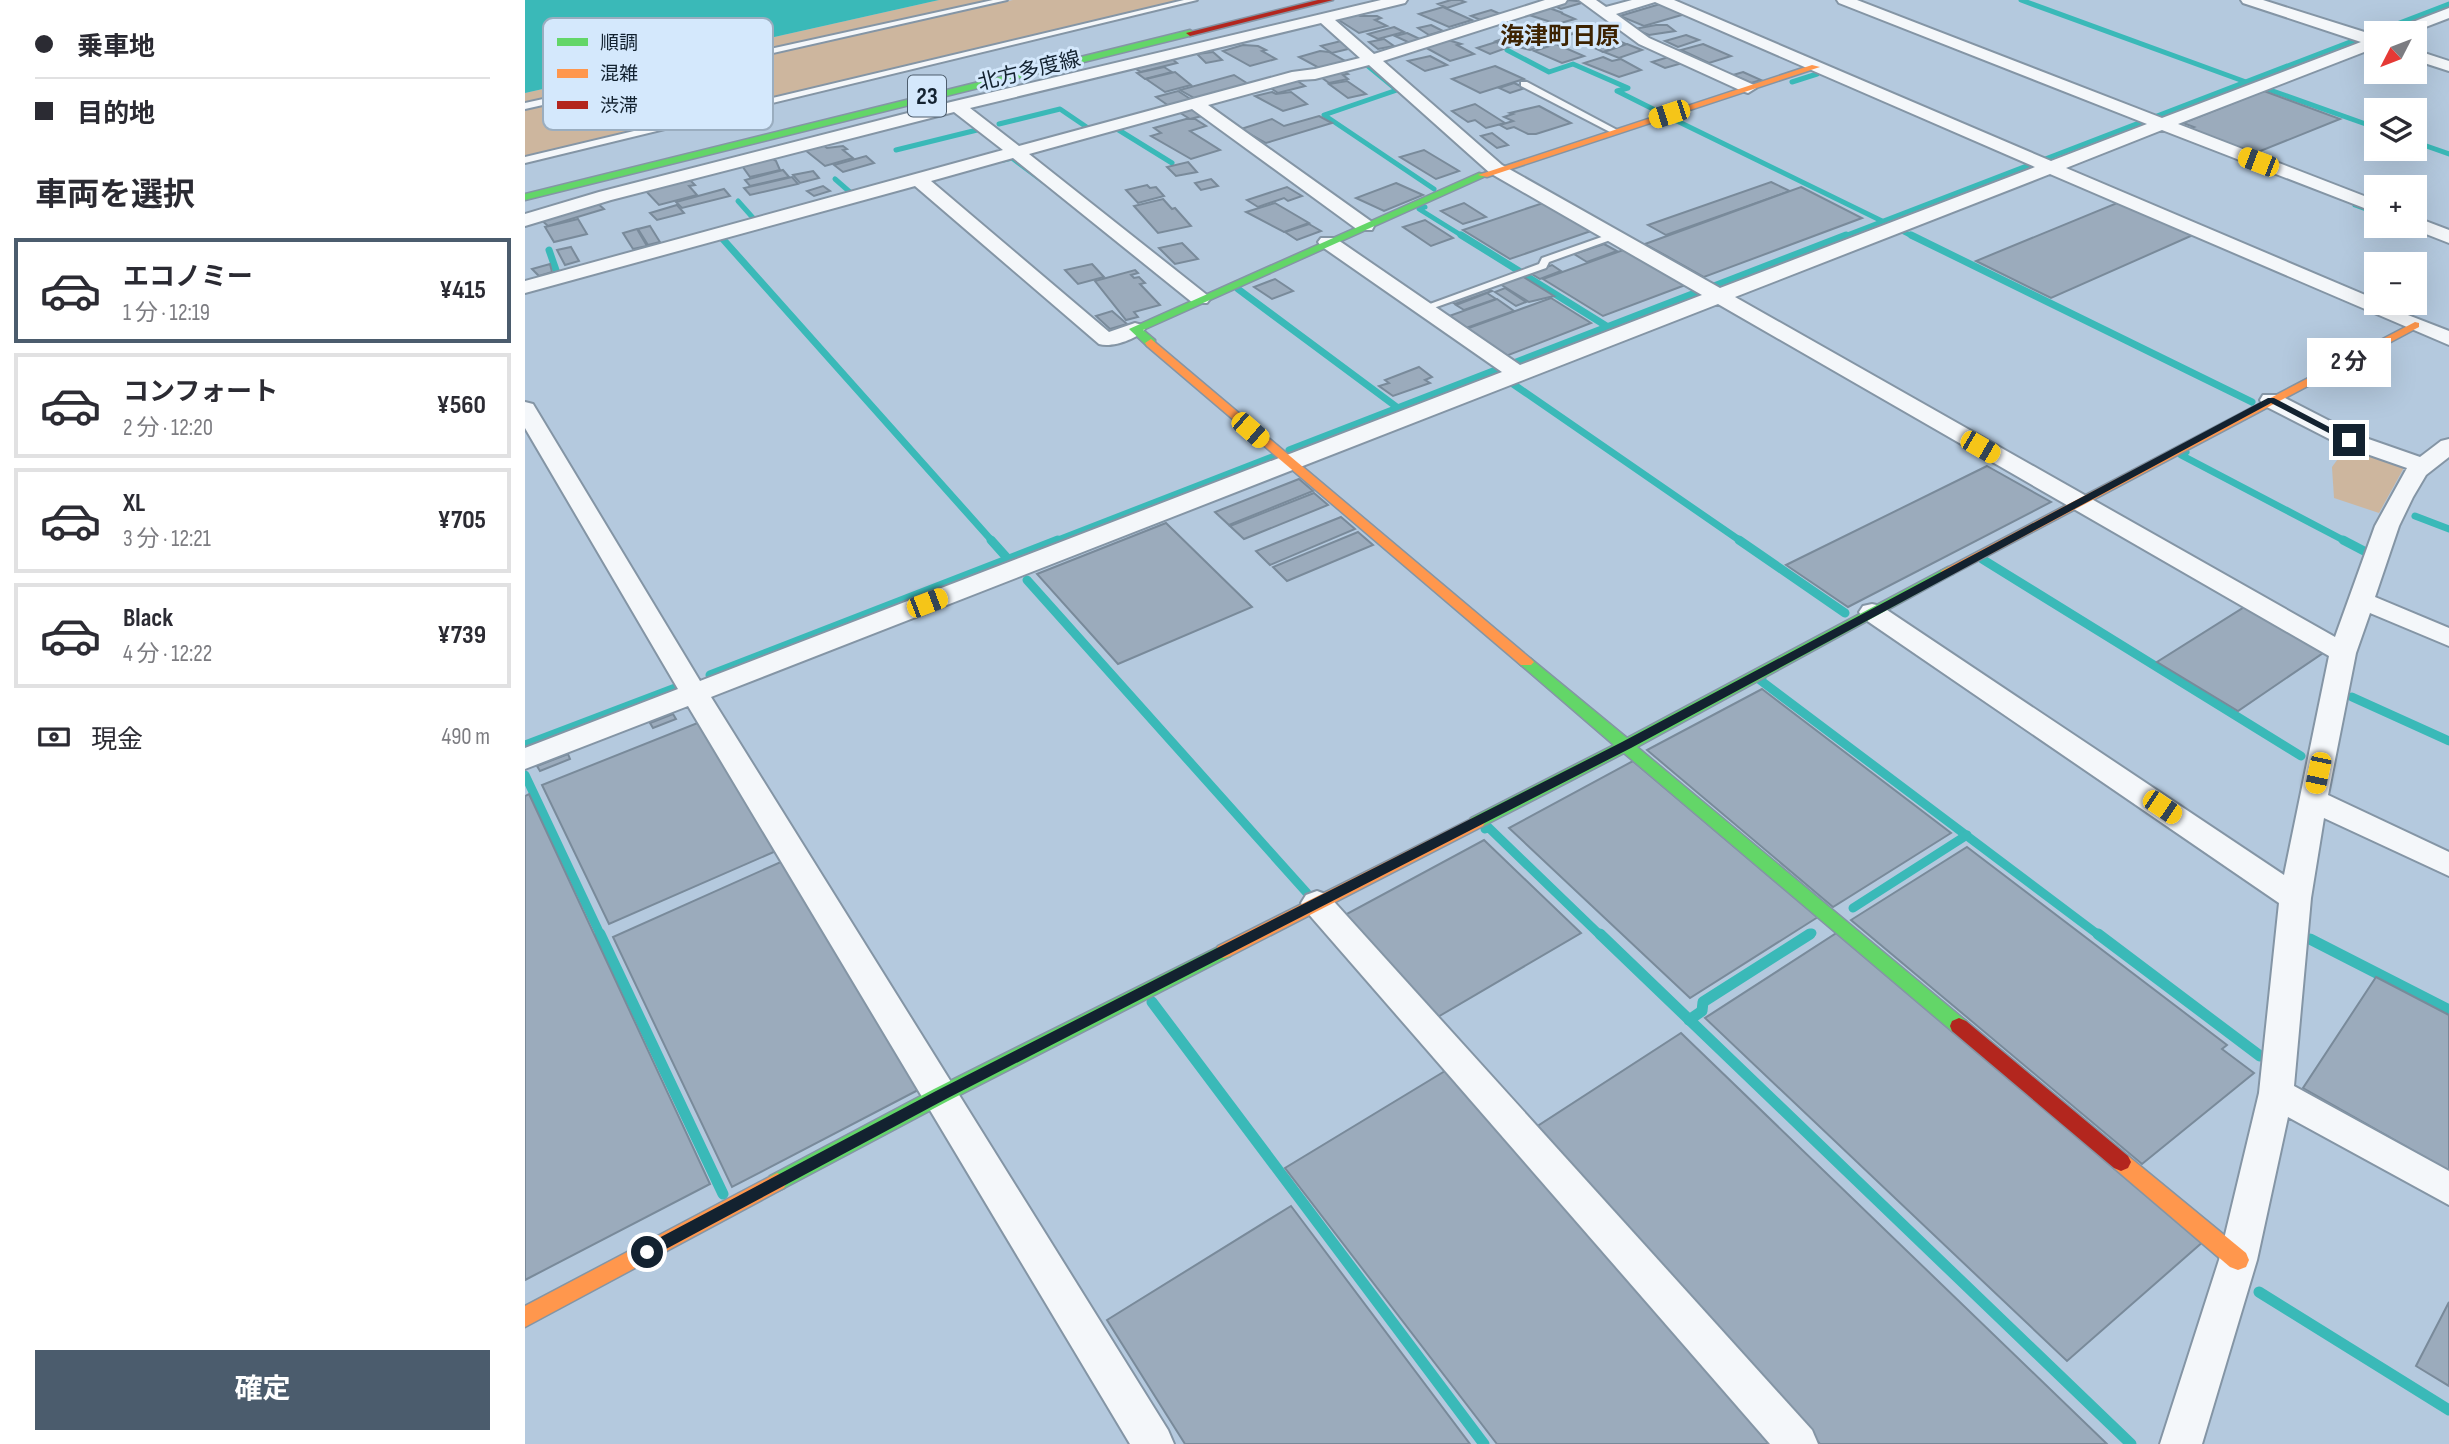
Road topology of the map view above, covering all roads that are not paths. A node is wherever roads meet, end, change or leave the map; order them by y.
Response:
1 (1003, 0) edge
2 (1193, 0) edge
3 (1329, 0) edge
4 (1400, 0) edge
5 (1560, 0) edge
6 (1586, 0) edge
7 (1649, 0) edge
8 (1661, 0) edge
9 (1844, 0) edge
10 (2248, 0) edge
11 (1606, 12) junction
12 (2449, 13) edge
13 (1324, 18) junction
14 (2427, 21) edge
15 (2364, 38) edge
16 (2364, 42) edge
17 (773, 51) edge
18 (2427, 59) edge
19 (1371, 60) junction
20 (2449, 66) edge
21 (1815, 67) junction
22 (1524, 84) dead end
23 (1748, 88) junction
24 (773, 101) edge
25 (543, 102) edge
26 (1195, 103) junction
27 (525, 106) edge
28 (957, 106) junction
29 (2153, 121) junction
30 (650, 130) edge
31 (1615, 131) junction
32 (1014, 152) junction
33 (525, 160) edge
34 (2040, 164) junction
35 (1496, 169) junction
36 (917, 178) junction
37 (525, 197) edge
38 (2364, 203) edge
39 (525, 220) edge
40 (1366, 226) junction
41 (2427, 228) edge
42 (1613, 236) junction
43 (2449, 237) edge
44 (1328, 243) junction
45 (525, 287) edge
46 (1717, 296) junction
47 (1200, 299) junction
48 (1424, 308) junction
49 (2415, 324) junction
50 (1135, 329) junction
51 (2449, 339) edge
52 (1511, 368) junction
53 (2271, 400) junction
54 (525, 409) edge
55 (2448, 447) edge
56 (1289, 463) junction
57 (2423, 466) junction
58 (2076, 502) junction
59 (2361, 600) junction
60 (1872, 612) junction
61 (2449, 638) edge
62 (2343, 653) junction
63 (694, 693) junction
64 (1626, 745) junction
65 (525, 759) edge
66 (2312, 800) junction
67 (2449, 865) edge
68 (2295, 898) junction
69 (1317, 903) junction
70 (2276, 1093) junction
71 (941, 1095) junction
72 (2449, 1189) edge
73 (2238, 1260) junction
74 (525, 1317) edge
75 (1153, 1444) edge
76 (1797, 1444) edge
77 (2181, 1444) edge

1 - 17 lane
2 - 24 lane
3 - 37 street, 北方多度線 / 23
4 - 13 street
5 - 19 street
6 - 11 street
7 - 11 street
8 - 21 street
9 - 29 street
10 - 15 street
11 - 23 street
12 - 14 street
13 - 19 street
13 - 28 street
16 - 29 street
18 - 20 street
19 - 26 street
19 - 35 street
21 - 23 street
21 - 34 street
22 - 31 lane
23 - 31 street
25 - 27 lane
26 - 32 street
26 - 40 street
28 - 32 street
28 - 39 street
29 - 34 street
29 - 38 street
30 - 33 lane
31 - 35 street
32 - 36 street
32 - 47 street
34 - 46 street
34 - 49 street
35 - 40 street
35 - 42 street
36 - 45 street
36 - 50 street
40 - 44 street
41 - 43 street
42 - 46 street
42 - 48 lane
44 - 47 street
44 - 48 street
46 - 52 street
46 - 58 street
47 - 50 street
48 - 52 street
49 - 51 street
49 - 53 street
50 - 56 street
52 - 56 street
53 - 57 street
53 - 58 street
54 - 63 street
55 - 57 street
56 - 63 street
56 - 64 street
57 - 59 street
58 - 60 street
58 - 62 street
59 - 61 street
59 - 62 street
60 - 64 street
60 - 68 street
62 - 66 street
63 - 65 street
63 - 71 street
64 - 69 street
64 - 73 street
66 - 67 street
66 - 68 street
68 - 70 street
69 - 71 street
69 - 76 street
70 - 72 street
70 - 73 street
71 - 74 street
71 - 75 street
73 - 77 street

